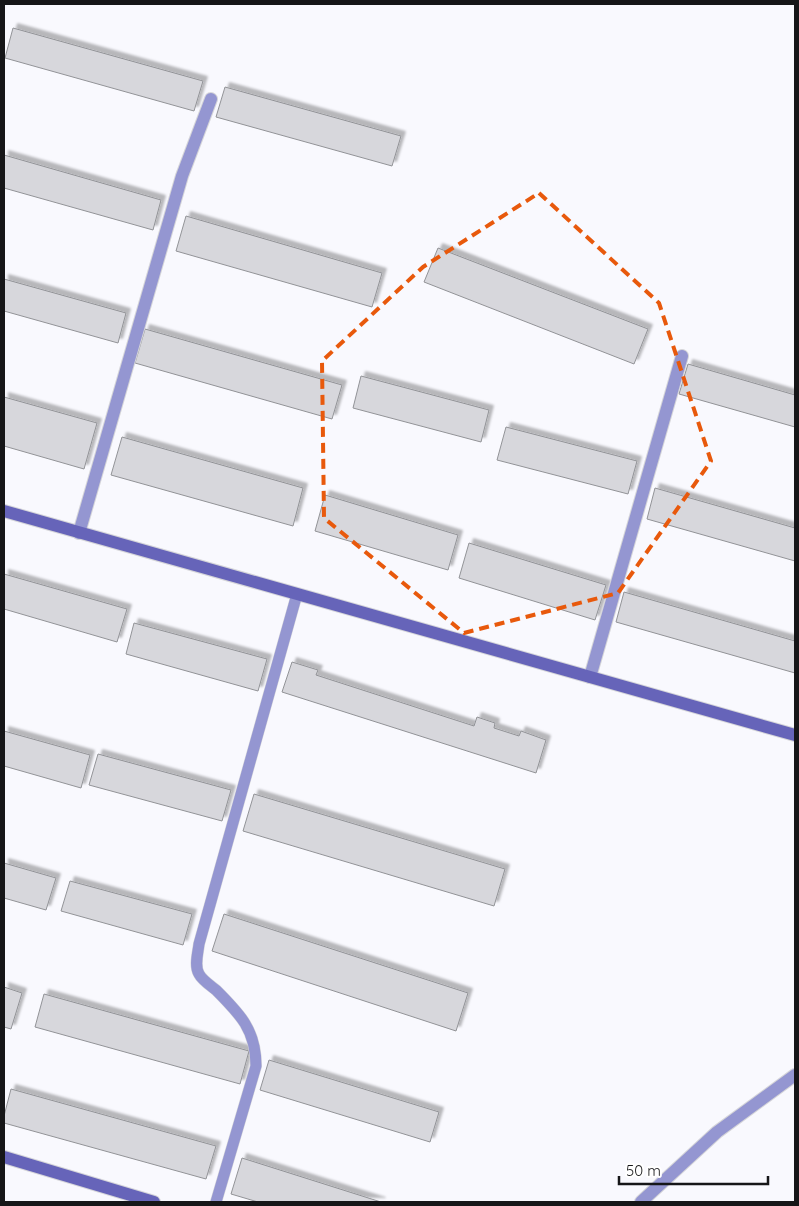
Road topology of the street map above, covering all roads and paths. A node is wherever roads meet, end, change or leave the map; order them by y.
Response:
1 (211, 99) dead end
2 (682, 356) dead end
3 (4, 511) edge
4 (79, 533) junction
5 (297, 594) junction
6 (590, 677) junction
7 (795, 735) edge
8 (795, 1075) edge
9 (4, 1158) edge
10 (154, 1202) edge
11 (216, 1202) edge
12 (641, 1202) edge

1 - 4 street
2 - 6 street
3 - 4 street
4 - 5 street
5 - 6 street
5 - 11 lane
6 - 7 street
8 - 12 street
9 - 10 street

